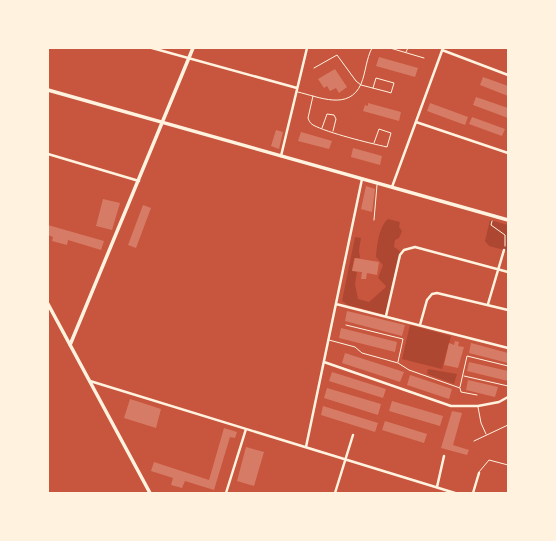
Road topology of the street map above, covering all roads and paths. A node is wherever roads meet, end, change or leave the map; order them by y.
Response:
1 (152, 48) edge
2 (193, 48) edge
3 (307, 48) edge
4 (372, 48) edge
5 (390, 48) edge
6 (408, 48) edge
7 (438, 48) edge
8 (442, 49) edge
9 (406, 53) junction
10 (424, 58) dead end
11 (189, 59) junction
12 (314, 68) dead end
13 (508, 75) edge
14 (361, 85) junction
15 (373, 88) junction
16 (48, 90) edge
17 (297, 90) junction
18 (313, 96) junction
19 (163, 122) junction
20 (416, 122) junction
21 (322, 128) junction
22 (333, 131) junction
23 (374, 143) junction
24 (508, 153) edge
25 (48, 154) edge
26 (281, 156) junction
27 (362, 179) junction
28 (139, 181) junction
29 (378, 183) junction
30 (392, 187) junction
31 (374, 220) dead end
32 (492, 220) dead end
33 (508, 220) edge
34 (504, 250) joint
35 (498, 270) junction
36 (508, 272) edge
37 (48, 304) edge
38 (336, 304) junction
39 (488, 304) junction
40 (508, 310) edge
41 (386, 316) junction
42 (420, 325) junction
43 (346, 326) dead end
44 (328, 340) junction
45 (70, 345) junction
46 (508, 348) edge
47 (324, 362) junction
48 (398, 363) junction
49 (508, 366) edge
50 (463, 375) junction
51 (90, 381) junction
52 (508, 386) edge
53 (460, 388) junction
54 (477, 395) dead end
55 (508, 397) edge
56 (478, 406) junction
57 (508, 425) edge
58 (246, 428) junction
59 (353, 435) dead end
60 (486, 435) junction
61 (474, 441) dead end
62 (306, 447) junction
63 (444, 456) dead end
64 (346, 459) junction
65 (508, 465) edge
66 (479, 473) joint
67 (437, 487) junction
68 (150, 493) edge
69 (226, 493) edge
70 (335, 493) edge
71 (455, 493) edge
72 (473, 493) edge

1 - 11 street
2 - 11 main road
3 - 17 street
4 - 14 lane
5 - 9 lane
6 - 9 lane
7 - 8 lane
8 - 13 street
8 - 20 street
9 - 10 lane
11 - 17 street
11 - 19 main road
12 - 14 lane
14 - 15 lane
14 - 18 lane
15 - 15 lane
16 - 19 main road
17 - 18 lane
17 - 26 street
18 - 21 lane
19 - 26 main road
19 - 28 main road
20 - 24 street
20 - 30 street
21 - 22 lane
21 - 22 lane
22 - 23 lane
23 - 23 lane
25 - 28 street
26 - 27 main road
27 - 29 main road
27 - 38 street
28 - 45 main road
29 - 30 main road
29 - 31 lane
30 - 33 main road
32 - 34 path
34 - 35 street
35 - 36 street
35 - 39 street
35 - 41 street
37 - 45 main road
38 - 41 street
38 - 44 street
39 - 40 street
39 - 42 street
41 - 42 street
42 - 46 street
43 - 48 lane
44 - 47 street
44 - 48 lane
45 - 51 main road
47 - 56 street
47 - 62 street
48 - 53 lane
49 - 50 lane
50 - 52 lane
50 - 53 lane
51 - 58 street
51 - 68 main road
53 - 54 lane
55 - 56 street
56 - 60 lane
57 - 60 lane
58 - 62 street
58 - 69 street
59 - 64 street
60 - 61 lane
62 - 64 street
63 - 67 street
64 - 67 street
64 - 70 street
65 - 66 lane
66 - 72 street
67 - 71 street

